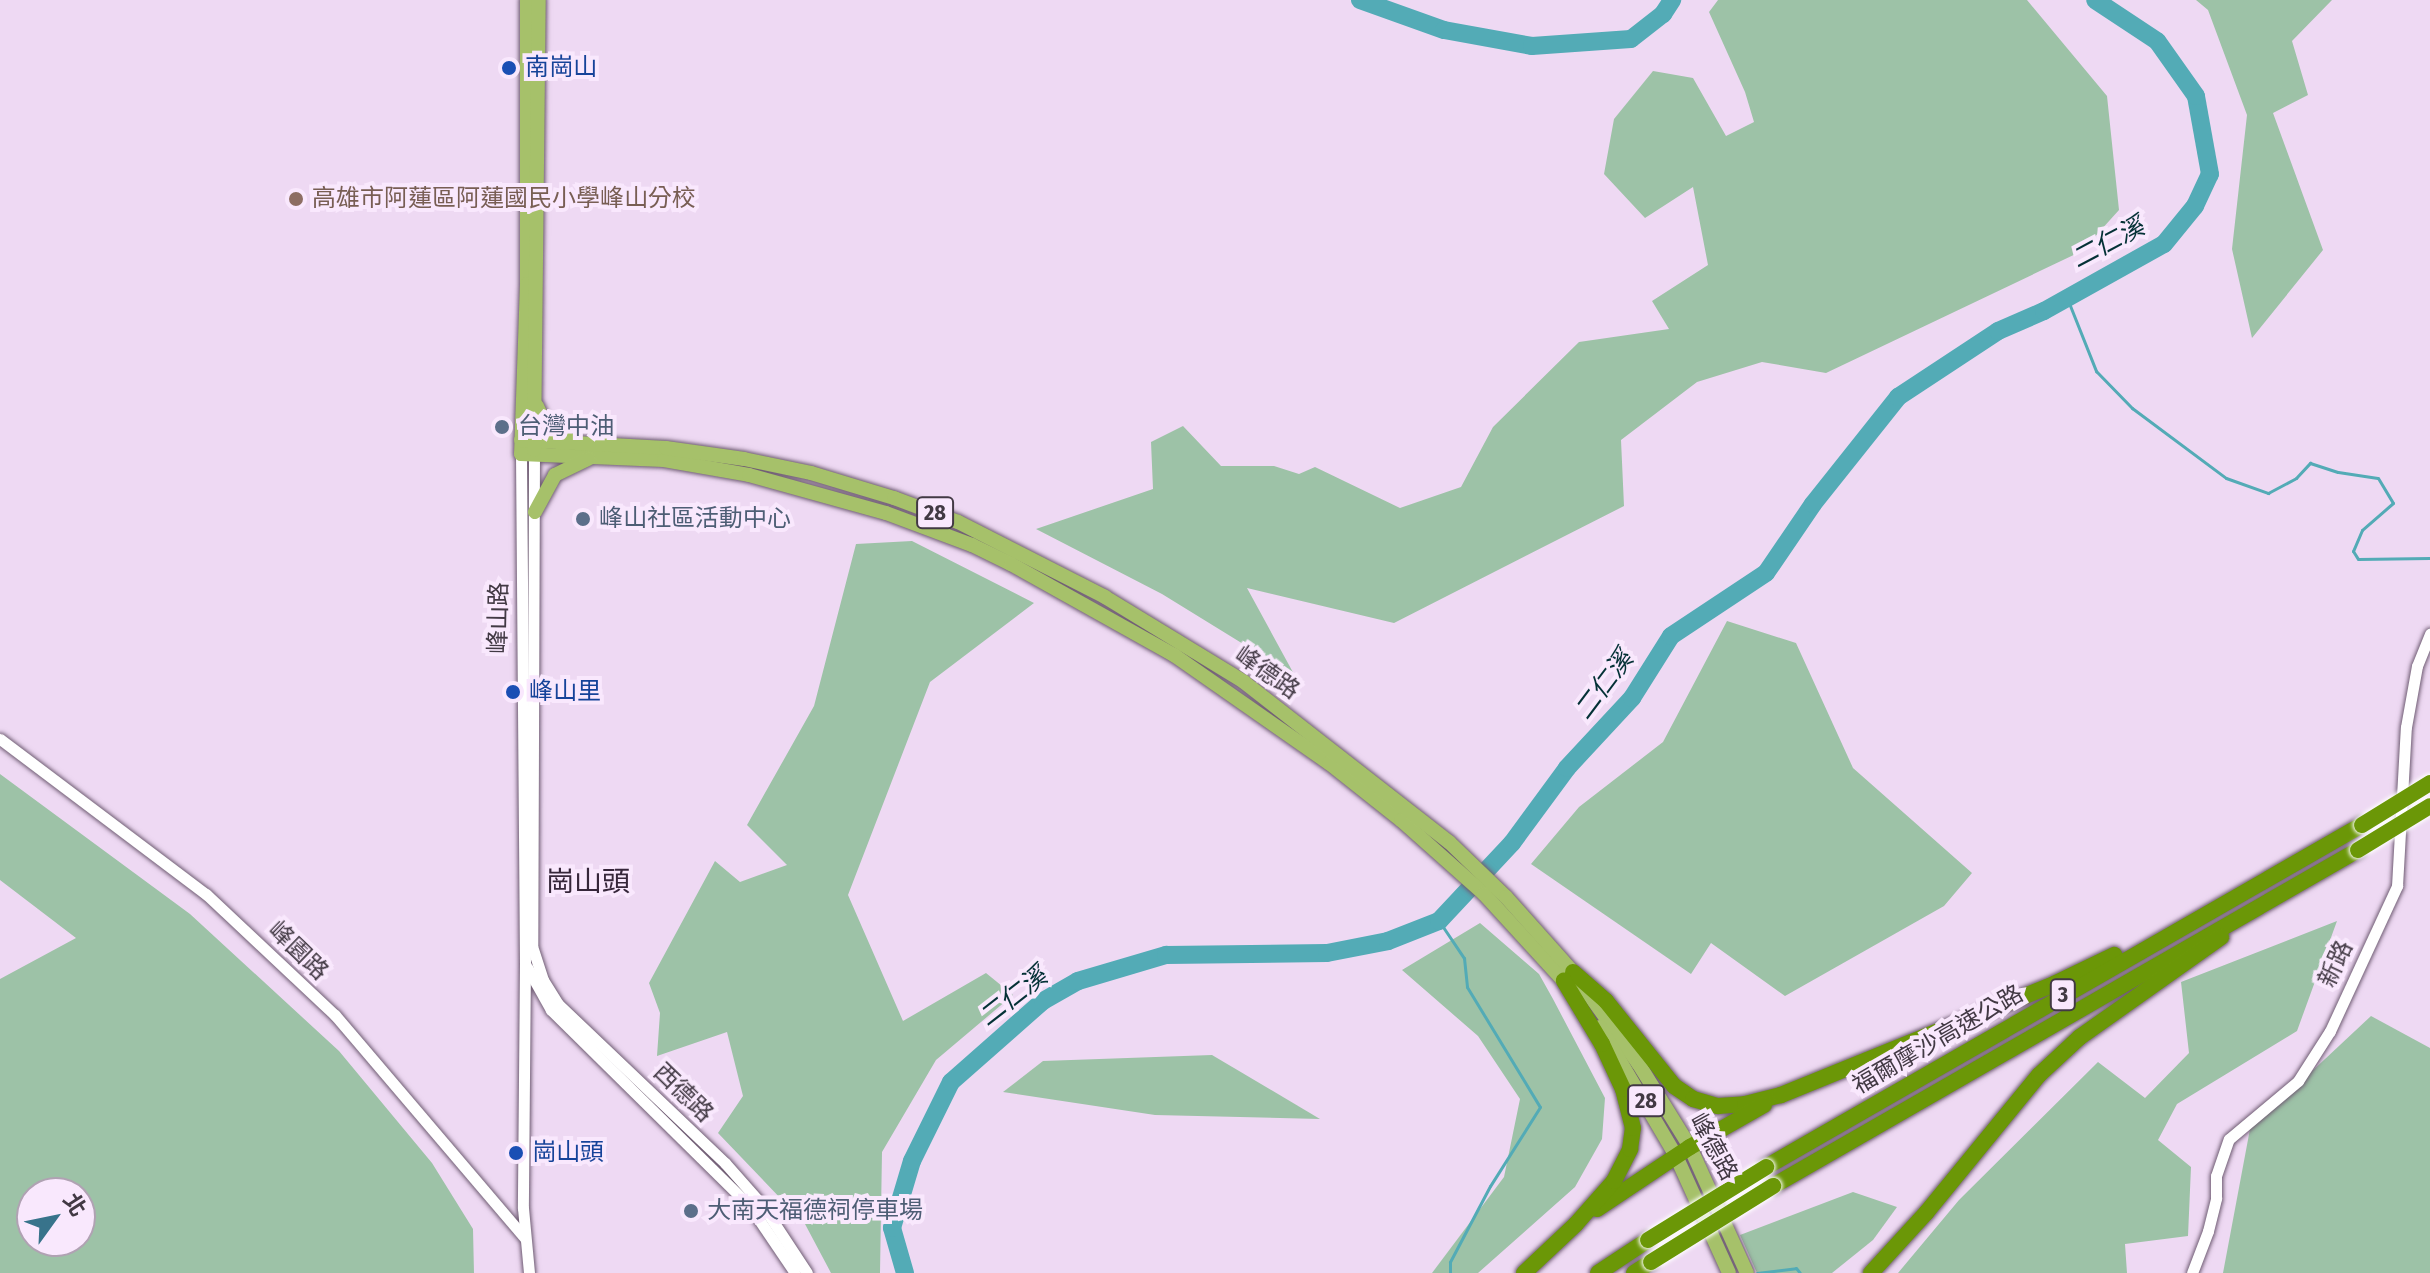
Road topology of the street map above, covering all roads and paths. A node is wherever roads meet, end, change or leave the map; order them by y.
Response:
1 (527, 0) edge
2 (539, 0) edge
3 (535, 402) junction
4 (528, 447) junction
5 (592, 451) junction
6 (535, 512) junction
7 (2430, 633) edge
8 (0, 739) edge
9 (2430, 783) edge
10 (2430, 806) edge
11 (2246, 915) junction
12 (2161, 938) junction
13 (532, 946) junction
14 (525, 963) junction
15 (1565, 972) junction
16 (1781, 1095) junction
17 (1683, 1151) junction
18 (1576, 1224) junction
19 (779, 1236) junction
20 (524, 1237) junction
21 (529, 1273) edge
22 (795, 1273) edge
23 (807, 1273) edge
24 (1524, 1273) edge
25 (1598, 1273) edge
26 (1634, 1273) edge
27 (1729, 1273) edge
28 (1747, 1273) edge
29 (1868, 1273) edge
30 (2192, 1273) edge

1 - 4 main road, 峰山路
2 - 3 main road, 峰山路
3 - 4 main road, 峰山路
3 - 5 main road
4 - 5 main road, 峰德路 / 28
4 - 6 street, 峰山路
4 - 14 street, 峰山路
5 - 6 main road
5 - 15 main road, 峰德路 / 28
5 - 15 main road, 峰德路 / 28
6 - 13 street, 峰山路
7 - 30 street, 新路
8 - 20 street, 峰園路
9 - 12 highway, 福爾摩沙高速公路 / 3, bridge
10 - 11 highway, 福爾摩沙高速公路 / 3, bridge
11 - 26 highway, 福爾摩沙高速公路 / 3, bridge
11 - 29 highway
12 - 16 highway
12 - 25 highway, 福爾摩沙高速公路 / 3, bridge
13 - 14 street
13 - 19 street, 西德路
14 - 19 street, 西德路
14 - 20 street, 峰山路
15 - 16 highway
15 - 17 main road, 峰德路 / 28
15 - 18 highway
16 - 17 highway
17 - 18 highway
17 - 27 main road, 峰德路 / 28
17 - 28 main road, 峰德路 / 28
18 - 24 highway
19 - 22 street, 西德路
19 - 23 street, 西德路
20 - 21 street, 峰山路

